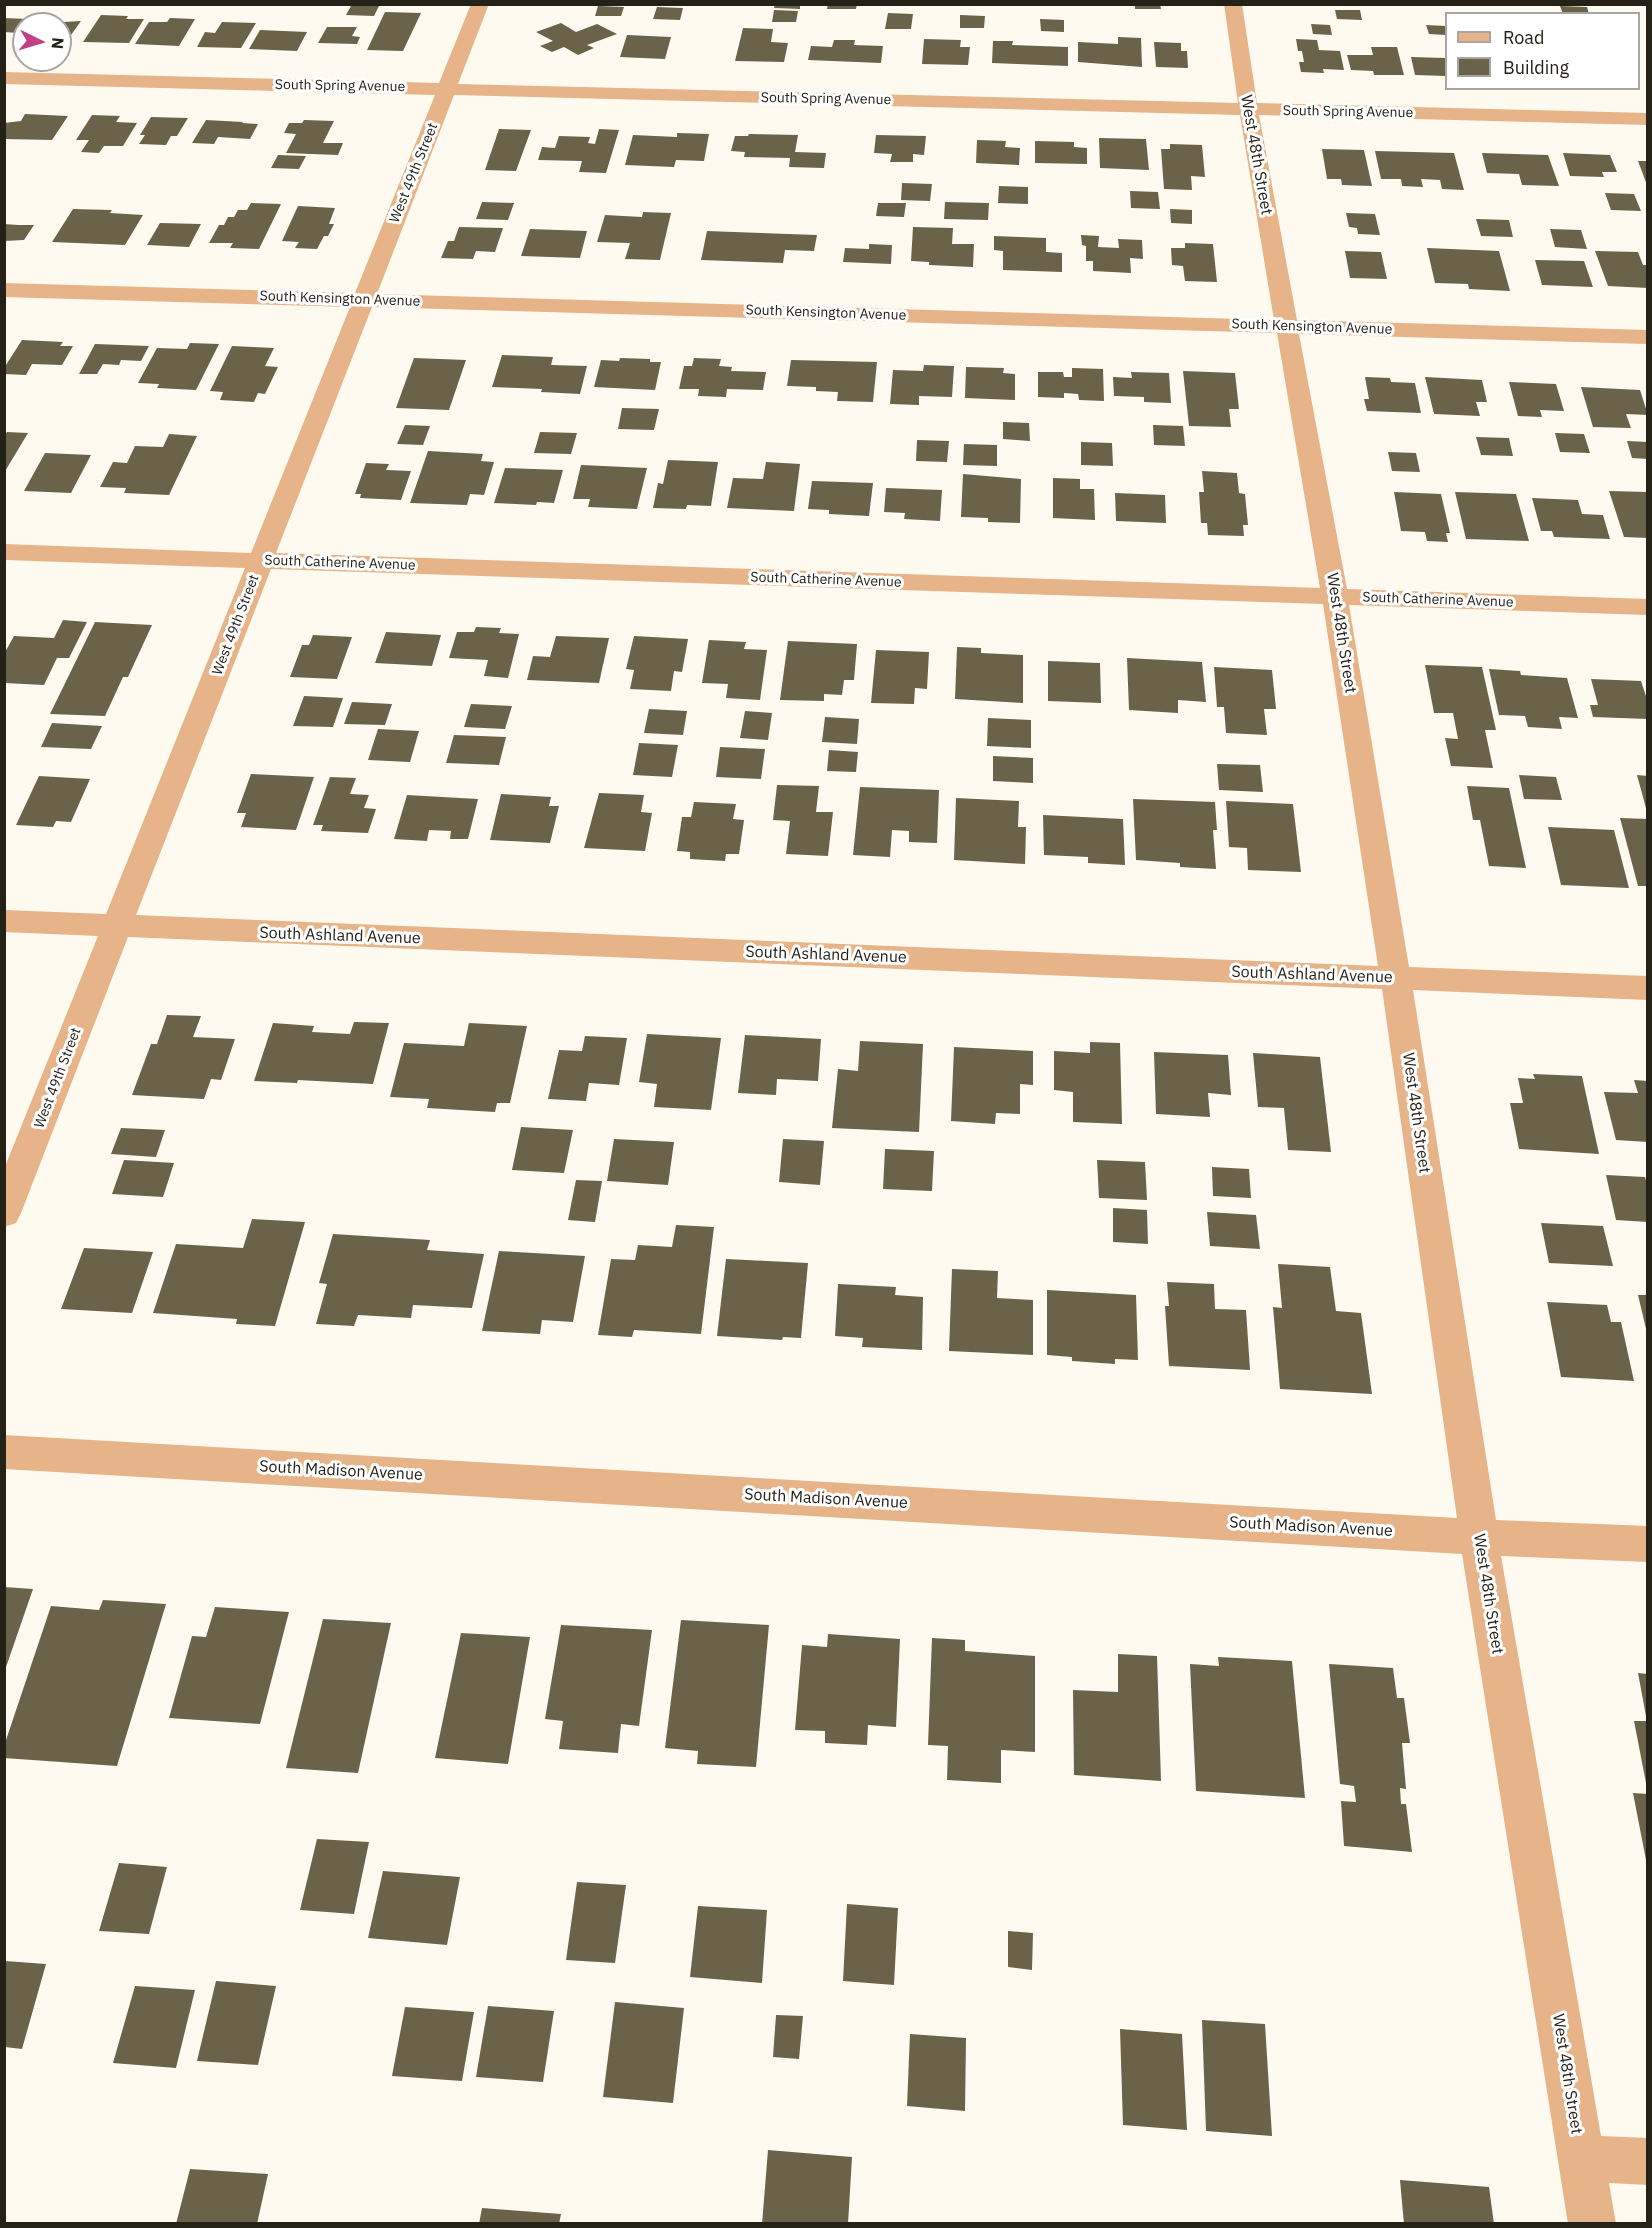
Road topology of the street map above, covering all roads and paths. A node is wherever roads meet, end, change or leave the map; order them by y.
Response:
1 (480, 4) edge
2 (1233, 4) edge
3 (4, 78) edge
4 (447, 89) junction
5 (1248, 110) junction
6 (1647, 119) edge
7 (4, 290) edge
8 (364, 300) junction
9 (1286, 326) junction
10 (1647, 337) edge
11 (4, 552) edge
12 (261, 561) junction
13 (1335, 597) junction
14 (1647, 607) edge
15 (4, 921) edge
16 (117, 927) junction
17 (1396, 979) junction
18 (1647, 988) edge
19 (4, 1213) edge
20 (4, 1452) edge
21 (1479, 1537) junction
22 (1647, 1544) edge
23 (1581, 2158) junction
24 (1647, 2162) edge
25 (1592, 2223) edge

1 - 4 street, West 49th Street
2 - 5 street, West 48th Street
3 - 4 street, South Spring Avenue
4 - 5 street, South Spring Avenue
4 - 8 street, West 49th Street
5 - 6 street, South Spring Avenue
5 - 9 street, West 48th Street
7 - 8 street, South Kensington Avenue
8 - 9 street, South Kensington Avenue
8 - 12 street, West 49th Street
9 - 10 street, South Kensington Avenue
9 - 13 street, West 48th Street
11 - 12 street, South Catherine Avenue
12 - 13 street, South Catherine Avenue
12 - 16 street, West 49th Street
13 - 14 street, South Catherine Avenue
13 - 17 street, West 48th Street
15 - 16 street, South Ashland Avenue
16 - 17 street, South Ashland Avenue
16 - 19 street, West 49th Street
17 - 18 street, South Ashland Avenue
17 - 21 street, West 48th Street
20 - 21 street, South Madison Avenue
21 - 22 street, South Madison Avenue
21 - 23 street, West 48th Street
23 - 24 street
23 - 25 street, West 48th Street

